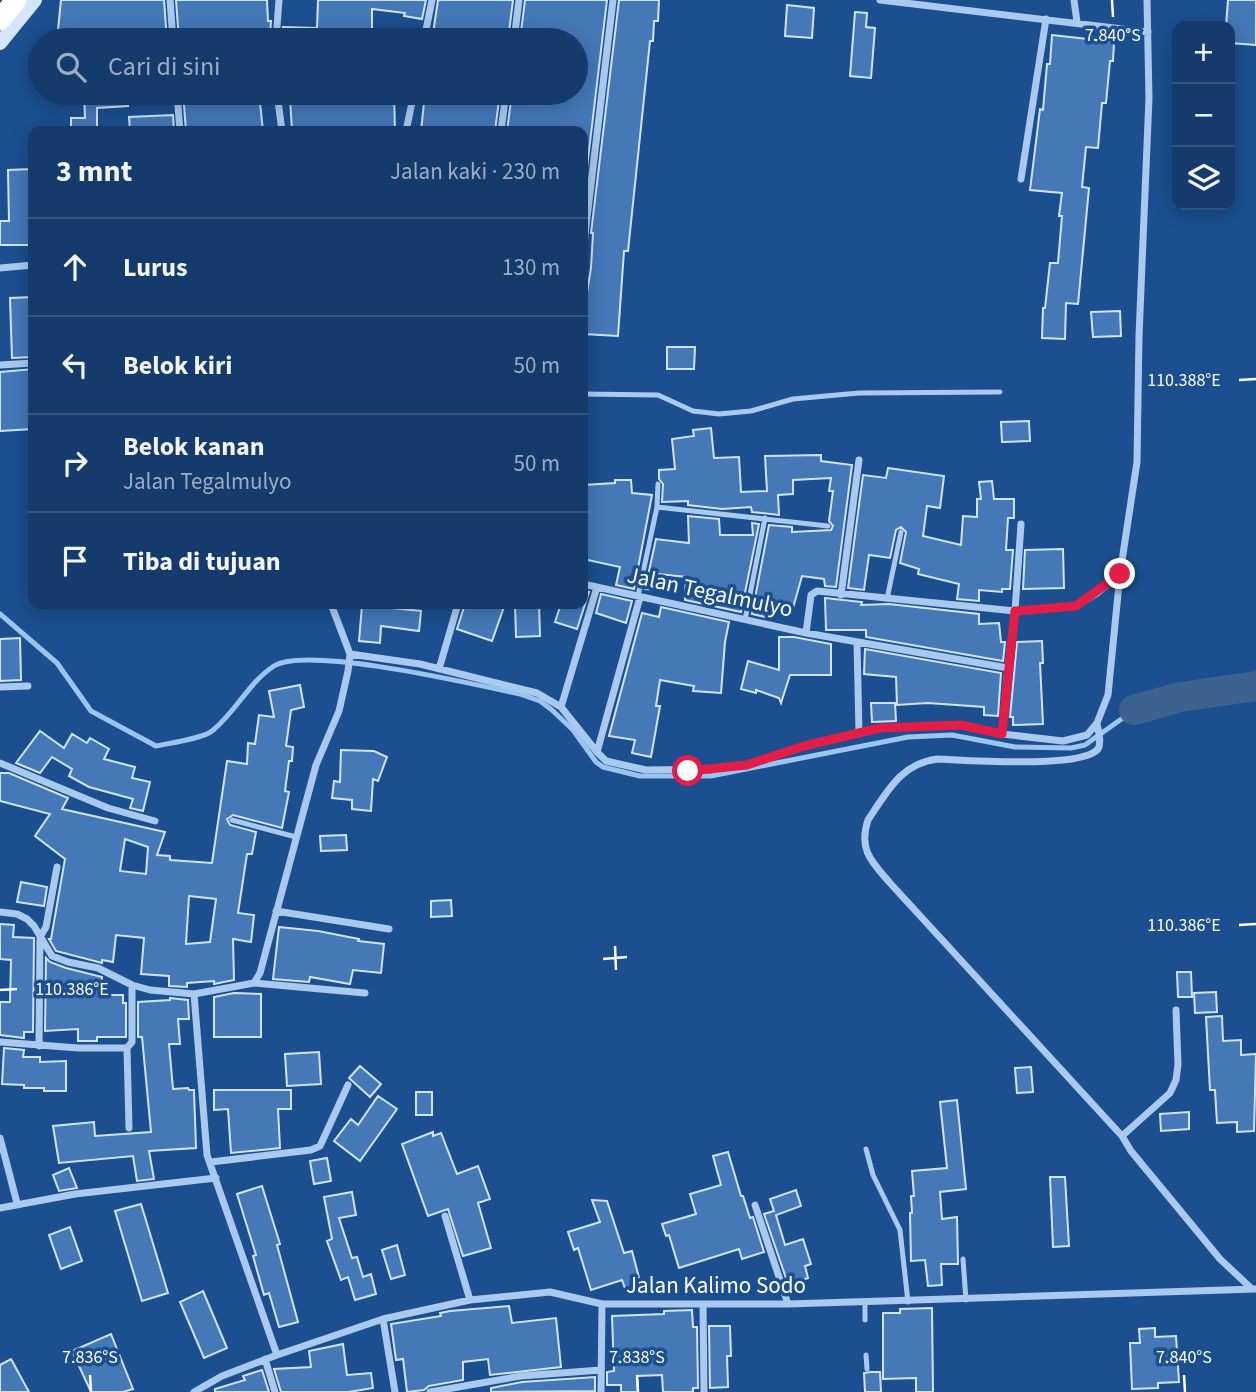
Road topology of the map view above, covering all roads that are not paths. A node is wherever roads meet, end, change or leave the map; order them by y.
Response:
1 (16, 0) edge
2 (35, 0) edge
3 (170, 0) edge
4 (279, 0) edge
5 (432, 0) edge
6 (519, 0) edge
7 (613, 0) edge
8 (880, 0) edge
9 (1074, 0) edge
10 (1147, 0) edge
11 (1046, 19) junction
12 (0, 20) edge
13 (1077, 22) junction
14 (172, 28) edge
15 (277, 28) edge
16 (426, 28) edge
17 (515, 28) edge
18 (1148, 32) junction
19 (0, 43) edge
20 (178, 105) edge
21 (279, 105) edge
22 (411, 105) edge
23 (504, 105) edge
24 (180, 126) edge
25 (281, 126) edge
26 (407, 126) edge
27 (502, 126) edge
28 (1021, 179) dead end
29 (588, 197) edge
30 (28, 265) edge
31 (0, 268) edge
32 (28, 363) edge
33 (0, 365) edge
34 (1000, 392) dead end
35 (588, 394) edge
36 (859, 460) dead end
37 (658, 484) dead end
38 (657, 507) junction
39 (765, 519) junction
40 (1021, 524) dead end
41 (828, 526) dead end
42 (901, 532) dead end
43 (1120, 574) junction
44 (588, 585) edge
45 (597, 587) junction
46 (841, 595) junction
47 (639, 596) junction
48 (887, 599) junction
49 (333, 609) edge
50 (457, 609) edge
51 (1015, 611) junction
52 (745, 620) junction
53 (806, 632) junction
54 (857, 642) junction
55 (349, 657) junction
56 (1008, 668) junction
57 (439, 669) junction
58 (28, 686) dead end
59 (0, 687) edge
60 (561, 707) junction
61 (1097, 724) junction
62 (859, 733) junction
63 (1002, 734) junction
64 (597, 752) junction
65 (0, 762) edge
66 (232, 820) dead end
67 (155, 821) dead end
68 (296, 837) junction
69 (57, 867) dead end
70 (276, 911) junction
71 (0, 912) edge
72 (389, 929) dead end
73 (40, 937) junction
74 (254, 983) junction
75 (132, 985) junction
76 (365, 993) dead end
77 (194, 995) junction
78 (1175, 1010) dead end
79 (0, 1042) edge
80 (39, 1046) junction
81 (127, 1048) junction
82 (348, 1085) dead end
83 (129, 1128) dead end
84 (1122, 1136) junction
85 (0, 1138) edge
86 (866, 1149) dead end
87 (209, 1158) junction
88 (216, 1178) junction
89 (17, 1203) junction
90 (755, 1205) dead end
91 (0, 1208) edge
92 (445, 1216) dead end
93 (963, 1259) dead end
94 (1254, 1289) edge
95 (470, 1300) junction
96 (966, 1300) junction
97 (908, 1302) junction
98 (865, 1303) junction
99 (602, 1304) junction
100 (788, 1304) junction
101 (703, 1305) junction
102 (383, 1319) junction
103 (865, 1320) dead end
104 (277, 1355) junction
105 (866, 1355) dead end
106 (265, 1359) junction
107 (867, 1369) dead end
108 (601, 1370) junction
109 (194, 1392) edge
110 (275, 1392) edge
111 (395, 1392) edge
112 (430, 1392) edge
113 (601, 1392) edge
114 (704, 1392) edge

1 - 12 highway
2 - 19 street
3 - 14 street
4 - 15 street
5 - 16 street
6 - 17 street
7 - 29 street
8 - 11 street
9 - 13 street
10 - 18 street
11 - 13 street
11 - 28 street
13 - 18 street
18 - 43 street
20 - 24 street
21 - 25 street
22 - 26 street
23 - 27 street
30 - 31 street
32 - 33 street
34 - 35 lane
36 - 46 street
37 - 38 lane
38 - 39 lane
38 - 47 lane
39 - 41 lane
39 - 52 lane
40 - 51 street
42 - 48 lane
43 - 51 street, Jalan Tegalmulyo
43 - 61 street
44 - 45 street, Jalan Tegalmulyo
45 - 47 street, Jalan Tegalmulyo
45 - 60 street
46 - 48 street, Jalan Tegalmulyo
46 - 53 street, Jalan Tegalmulyo
47 - 52 street, Jalan Tegalmulyo
47 - 64 street
48 - 51 street, Jalan Tegalmulyo
49 - 55 street
50 - 57 street
51 - 56 street
52 - 53 street, Jalan Tegalmulyo
53 - 54 street
54 - 56 street
54 - 62 street
55 - 57 street
55 - 68 street
56 - 63 street
57 - 60 street
58 - 59 street
60 - 64 street
61 - 63 street
61 - 84 street
62 - 63 street
62 - 64 street
65 - 67 street
66 - 68 lane
68 - 70 street
69 - 73 street
70 - 72 street
70 - 74 street
71 - 73 street
73 - 75 street
73 - 80 street
74 - 76 street
74 - 77 street
75 - 77 street
75 - 81 street
77 - 87 street
78 - 84 street
79 - 80 street
80 - 81 street
81 - 83 street
82 - 87 street
84 - 94 street
85 - 89 street
86 - 97 lane
87 - 88 street
88 - 89 street
88 - 104 street
89 - 91 street
90 - 100 street
92 - 95 street
93 - 96 lane
94 - 96 street, Jalan Kalimo Sodo
95 - 99 street, Jalan Kalimo Sodo
95 - 102 street, Jalan Kalimo Sodo
96 - 97 street, Jalan Kalimo Sodo
97 - 98 street, Jalan Kalimo Sodo
98 - 100 street, Jalan Kalimo Sodo
98 - 103 lane
99 - 101 street, Jalan Kalimo Sodo
99 - 108 street
100 - 101 street, Jalan Kalimo Sodo
101 - 114 street
102 - 104 street, Jalan Kalimo Sodo
102 - 111 street
104 - 106 street, Jalan Kalimo Sodo
105 - 107 lane
106 - 109 street, Jalan Kalimo Sodo
106 - 110 street
108 - 112 street
108 - 113 street

